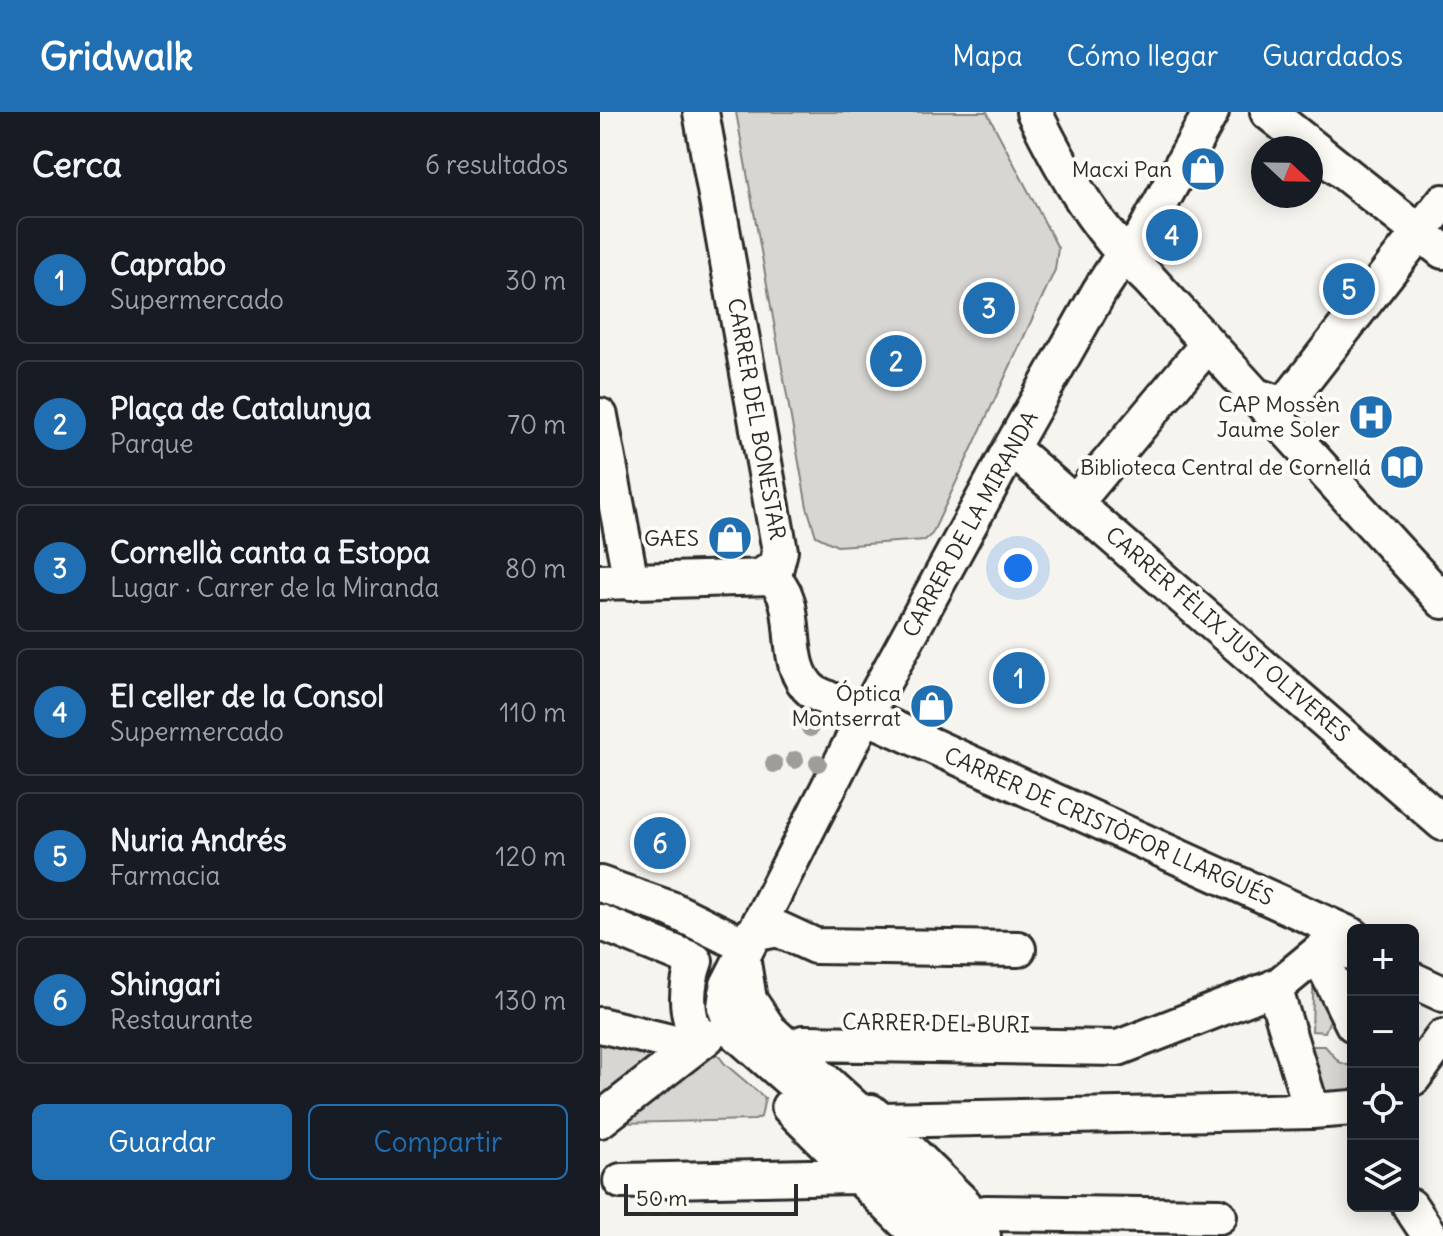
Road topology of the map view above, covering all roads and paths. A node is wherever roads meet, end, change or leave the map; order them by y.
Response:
1 (701, 112) edge
2 (1034, 112) edge
3 (1211, 112) edge
4 (1268, 112) edge
5 (1443, 202) edge
6 (1431, 242) edge
7 (1123, 255) junction
8 (1208, 344) junction
9 (1251, 394) junction
10 (600, 416) edge
11 (1011, 448) junction
12 (1076, 502) junction
13 (763, 575) junction
14 (615, 582) edge
15 (1443, 601) edge
16 (865, 716) junction
17 (1443, 823) edge
18 (600, 884) edge
19 (600, 922) edge
20 (1347, 933) edge
21 (747, 945) junction
22 (1018, 949) dead end
23 (1347, 950) edge
24 (1318, 953) junction
25 (1419, 966) edge
26 (1443, 977) edge
27 (1419, 983) edge
28 (1274, 987) junction
29 (1443, 994) edge
30 (1347, 1012) edge
31 (600, 1025) edge
32 (720, 1025) junction
33 (1105, 1026) dead end
34 (769, 1030) junction
35 (1443, 1037) edge
36 (1443, 1061) edge
37 (1419, 1070) edge
38 (1419, 1092) edge
39 (1347, 1108) edge
40 (1312, 1111) junction
41 (600, 1120) edge
42 (880, 1120) junction
43 (870, 1170) junction
44 (621, 1181) dead end
45 (1414, 1212) edge
46 (1219, 1216) dead end
47 (975, 1229) edge
48 (919, 1236) edge
49 (1430, 1236) edge

1 - 13 street, CARRER DEL BONESTAR
2 - 7 street
3 - 7 street, CARRER DE LA MIRANDA
4 - 6 street
5 - 6 street
6 - 9 street
7 - 8 street
7 - 11 street, CARRER DE LA MIRANDA
8 - 9 street
8 - 12 street
9 - 15 street
10 - 14 street
11 - 12 street, CARRER FÈLIX JUST OLIVERES
11 - 16 street, CARRER DE LA MIRANDA
12 - 17 street, CARRER FÈLIX JUST OLIVERES
13 - 14 street
13 - 16 street
16 - 20 street, CARRER DE CRISTÒFOR LLARGUÉS
16 - 21 street, CARRER DE LA MIRANDA
18 - 21 street
19 - 31 street
21 - 22 street
21 - 32 street, CARRER DE LA MIRANDA
21 - 34 street
23 - 24 street
24 - 28 street
24 - 30 street
25 - 26 street
27 - 29 street
28 - 40 street
28 - 42 street
32 - 41 street
32 - 43 street
33 - 34 street, CARRER DEL BURI
34 - 47 street
35 - 37 street
36 - 38 street
39 - 40 street
40 - 42 street
42 - 47 street
43 - 44 street
43 - 47 street
43 - 48 street
45 - 49 street
46 - 47 street

